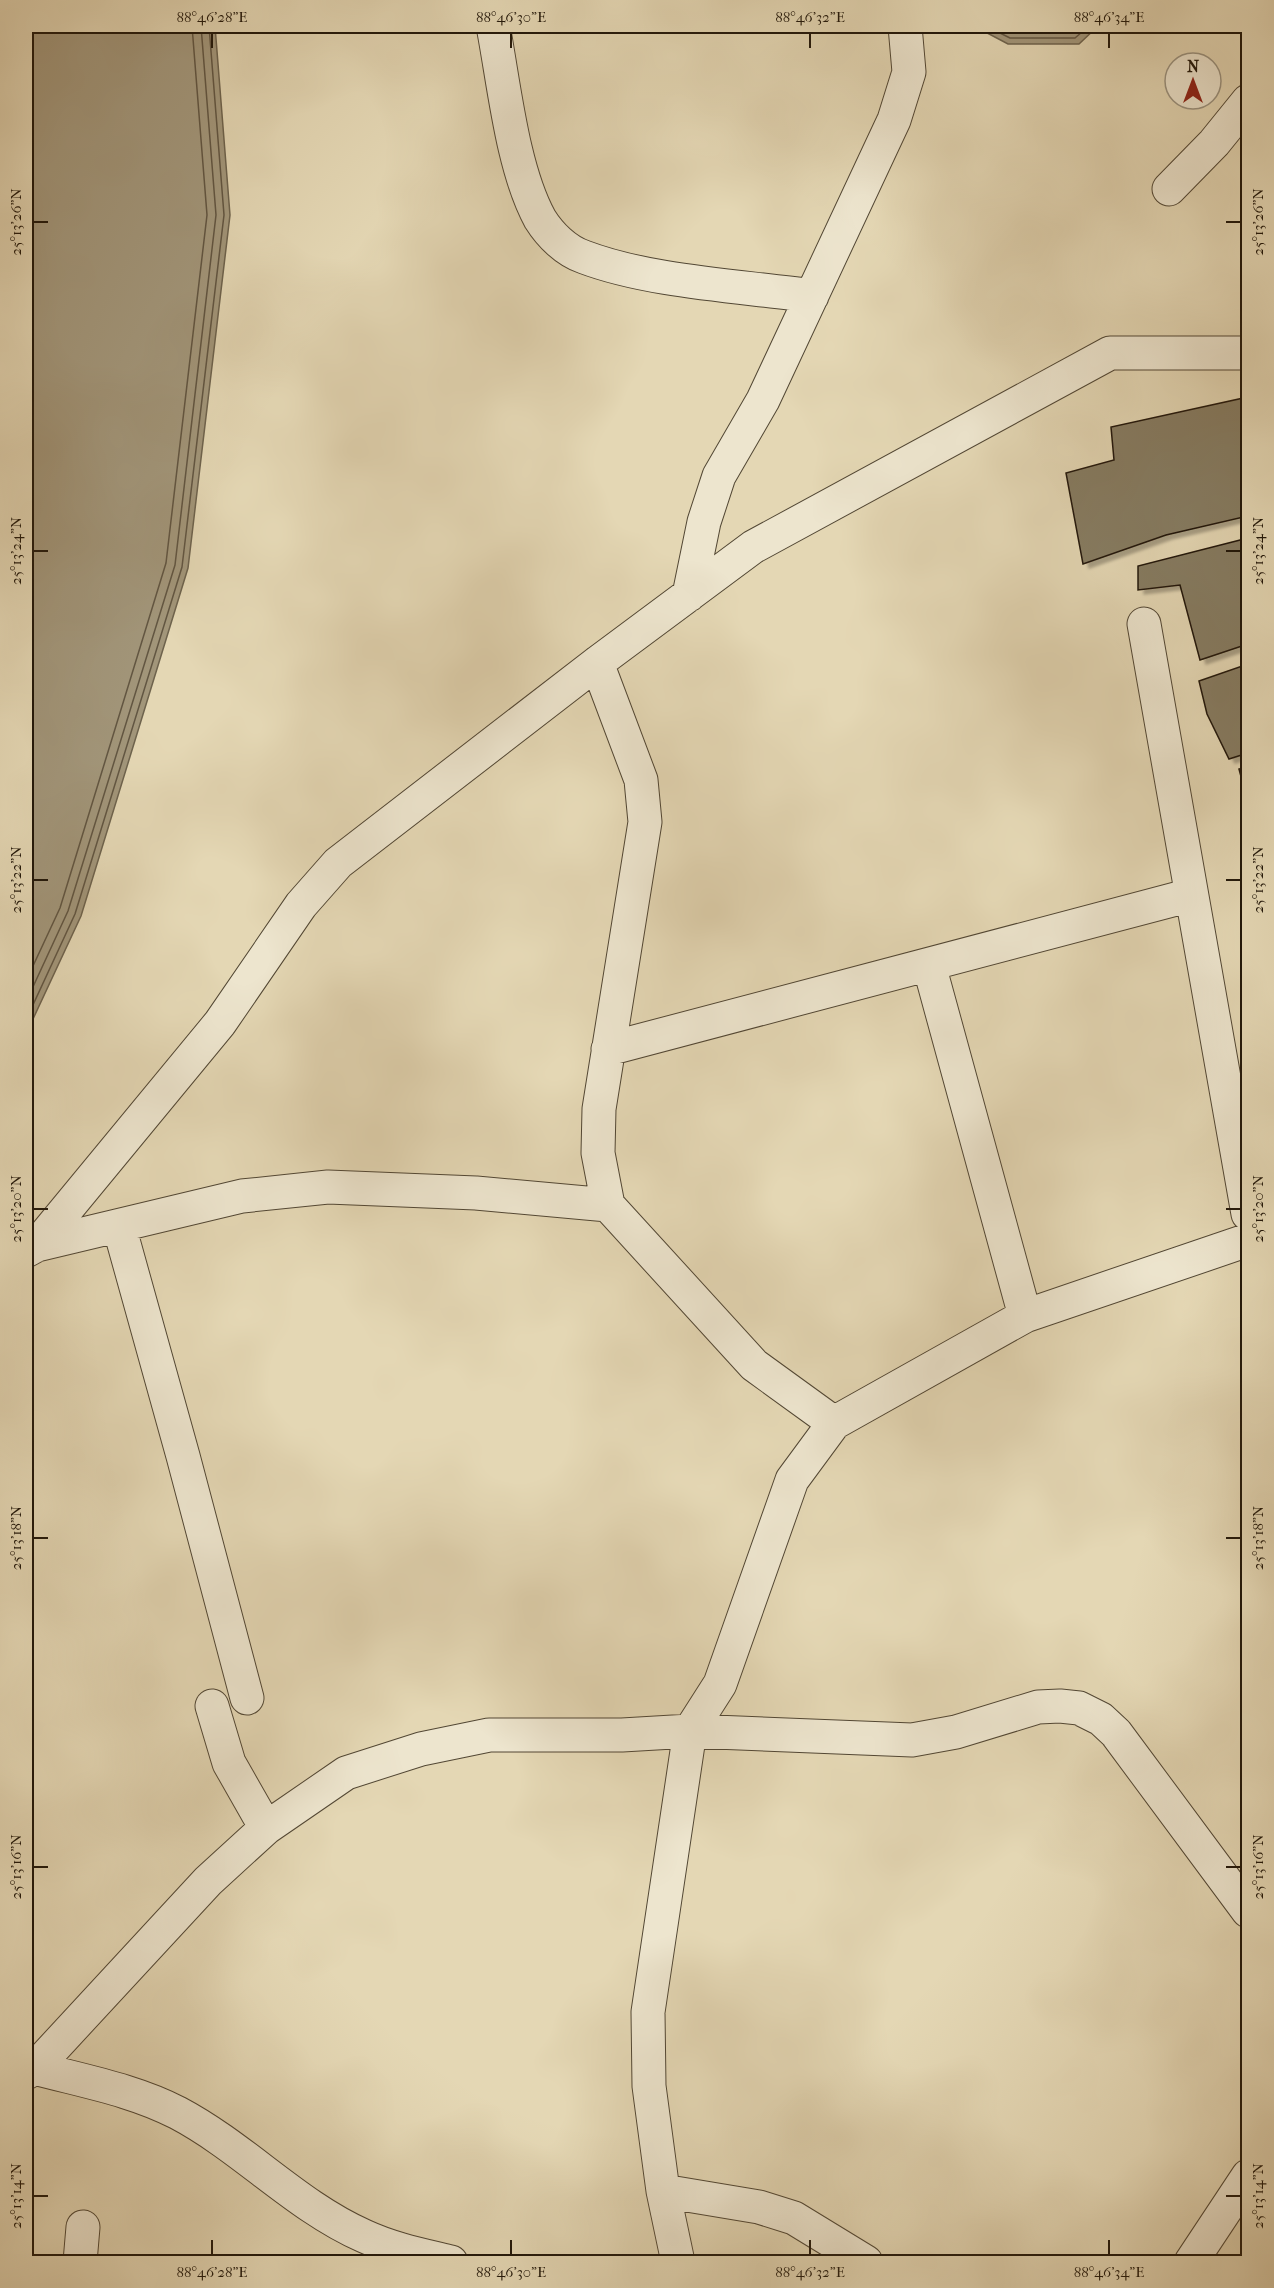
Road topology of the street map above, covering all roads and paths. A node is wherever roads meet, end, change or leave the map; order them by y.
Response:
1 (493, 26) edge
2 (905, 26) edge
3 (1248, 101) edge
4 (1168, 189) dead end
5 (812, 296) junction
6 (1248, 353) edge
7 (689, 595) junction
8 (1144, 624) dead end
9 (597, 663) junction
10 (1191, 895) junction
11 (929, 965) junction
12 (608, 1049) junction
13 (608, 1205) junction
14 (1248, 1214) edge
15 (119, 1226) junction
16 (1248, 1240) edge
17 (31, 1248) edge
18 (1025, 1316) junction
19 (834, 1423) junction
20 (246, 1698) dead end
21 (212, 1706) dead end
22 (690, 1731) junction
23 (266, 1828) junction
24 (1248, 1911) edge
25 (30, 2070) edge
26 (1248, 2176) edge
27 (663, 2191) junction
28 (83, 2227) dead end
29 (80, 2262) edge
30 (451, 2262) edge
31 (678, 2262) edge
32 (866, 2262) edge
33 (1191, 2262) edge

1 - 5 street
2 - 5 street
3 - 4 street
5 - 7 street
6 - 7 street
7 - 9 street
8 - 10 street
9 - 12 street
9 - 17 street
10 - 11 street
10 - 14 street
11 - 12 street
11 - 18 street
12 - 13 street
13 - 15 street
13 - 19 street
15 - 17 street
15 - 20 street
16 - 18 street
18 - 19 street
19 - 22 street
21 - 23 street
22 - 23 street
22 - 24 street
22 - 27 street
23 - 25 street
25 - 30 street
26 - 33 street
27 - 31 street
27 - 32 street
28 - 29 street

